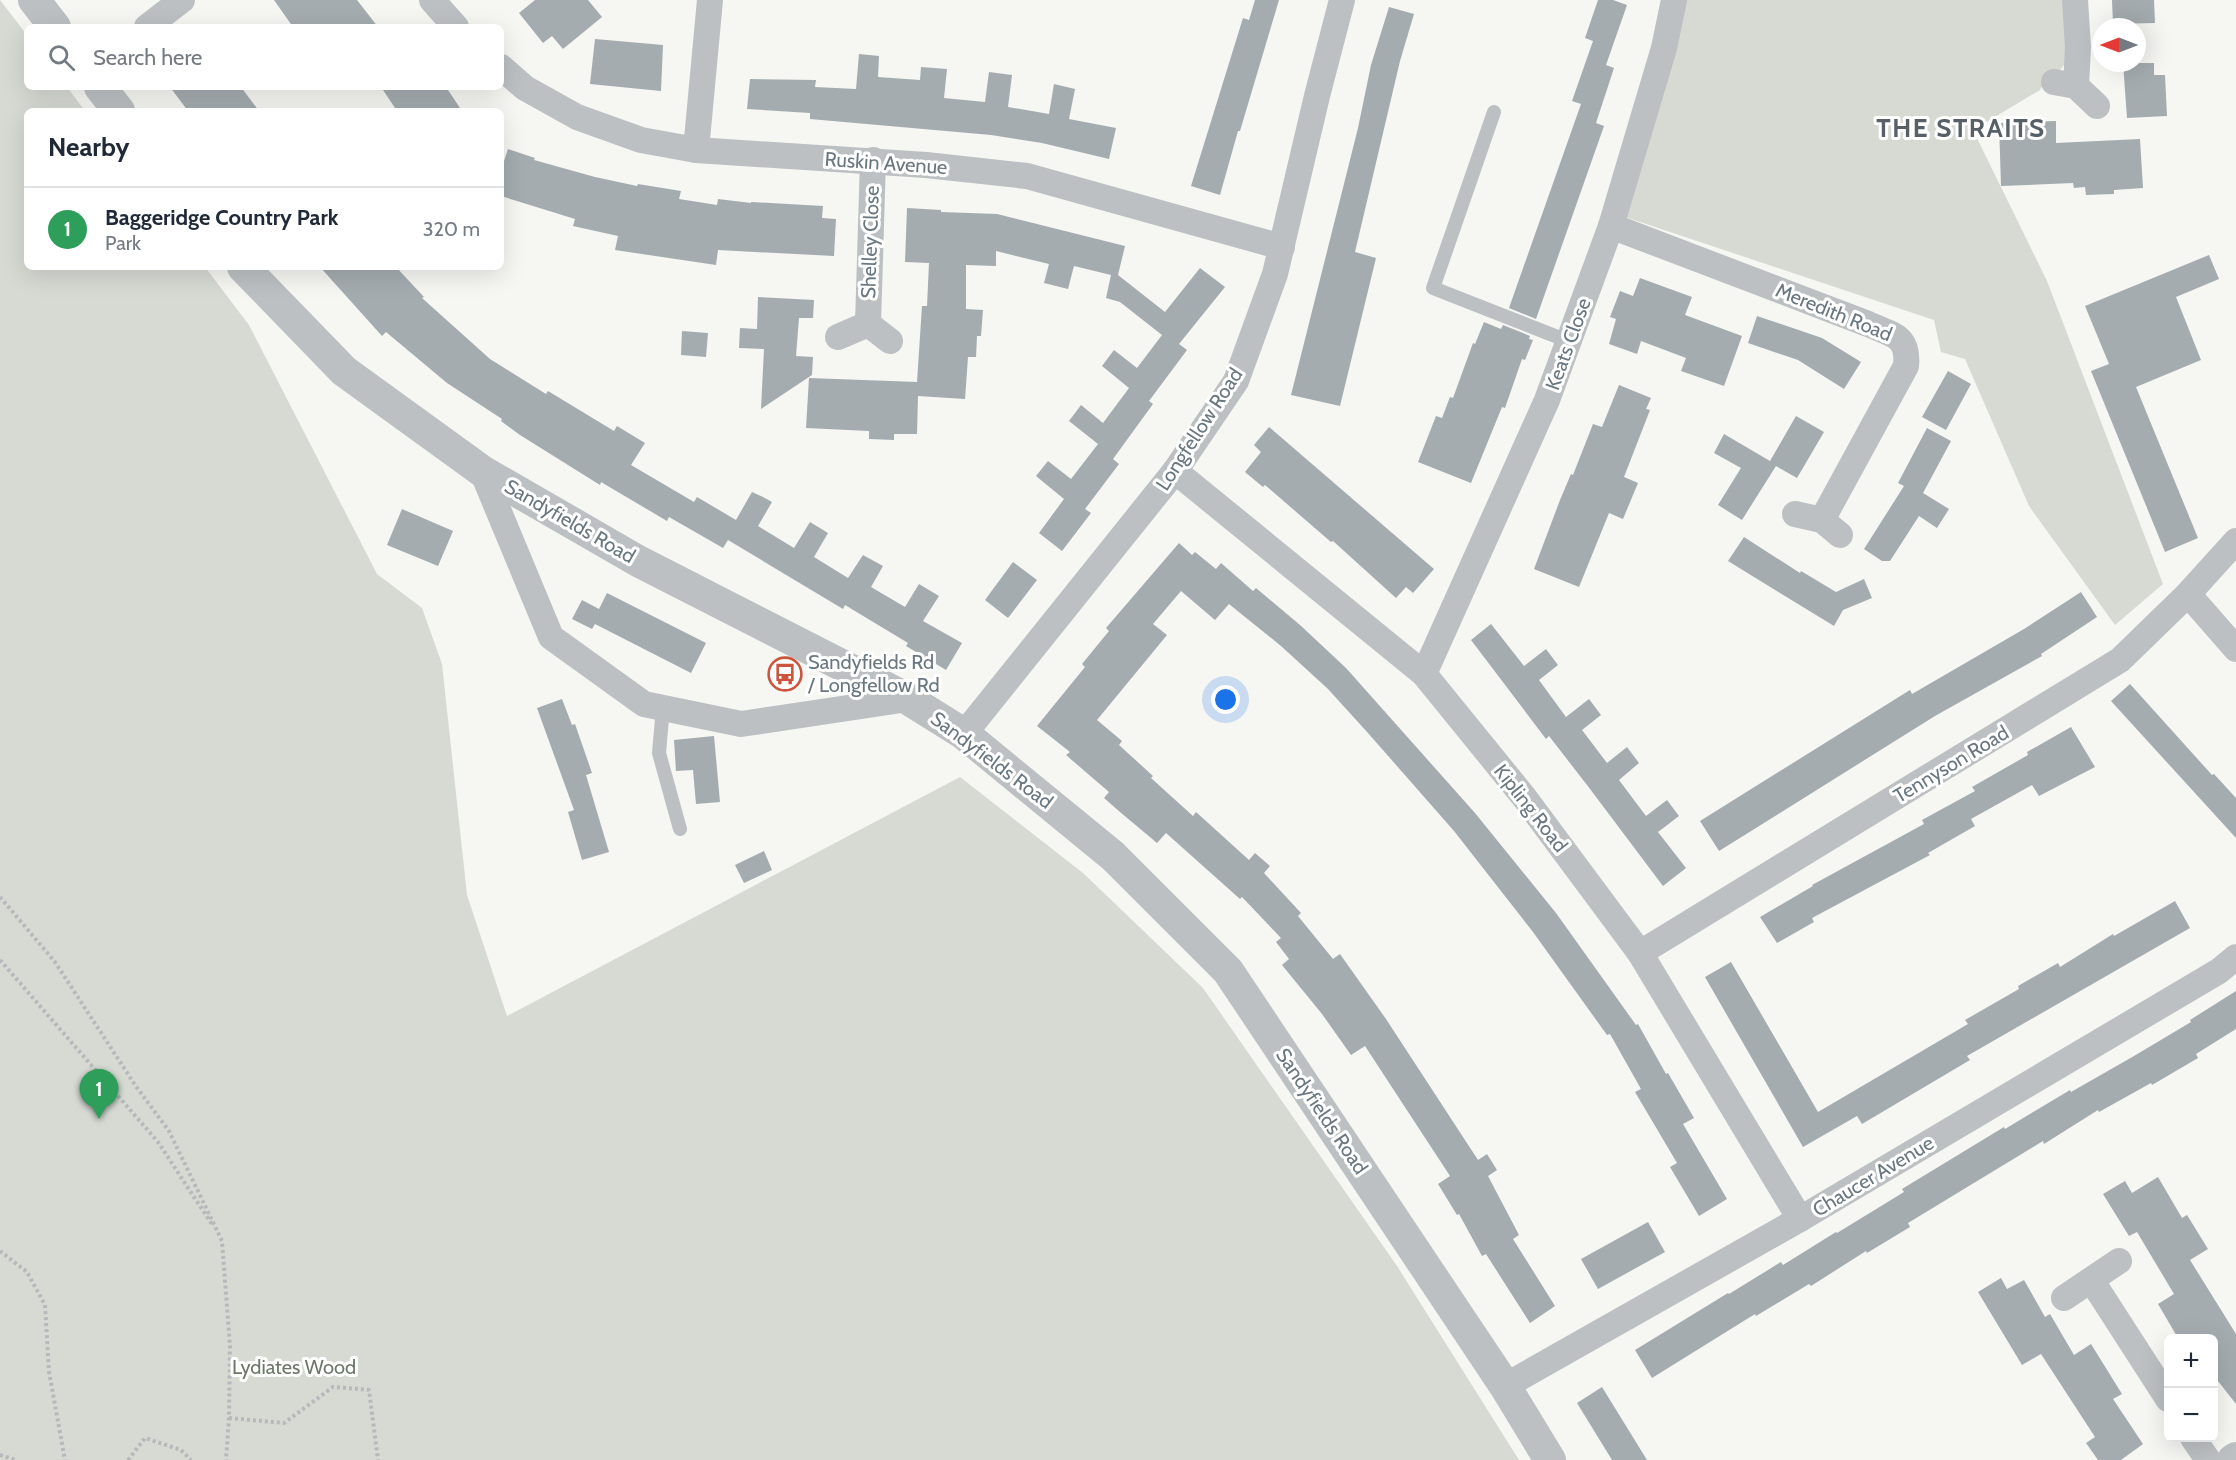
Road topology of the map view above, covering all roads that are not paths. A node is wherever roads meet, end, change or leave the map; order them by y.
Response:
1 (34, 0) edge
2 (182, 0) edge
3 (432, 0) edge
4 (710, 0) edge
5 (1342, 0) edge
6 (1674, 0) edge
7 (2075, 0) edge
8 (53, 24) edge
9 (151, 24) edge
10 (453, 24) edge
11 (504, 70) edge
12 (102, 90) edge
13 (2097, 106) dead end
14 (117, 108) edge
15 (1494, 112) dead end
16 (696, 150) junction
17 (873, 160) junction
18 (1611, 226) junction
19 (1282, 247) junction
20 (246, 270) edge
21 (868, 324) junction
22 (838, 337) dead end
23 (890, 341) dead end
24 (1568, 341) junction
25 (482, 471) junction
26 (1174, 471) junction
27 (1794, 514) dead end
28 (2236, 542) edge
29 (2188, 594) junction
30 (2236, 649) edge
31 (1424, 674) junction
32 (908, 699) junction
33 (663, 708) junction
34 (964, 734) junction
35 (680, 830) dead end
36 (1640, 953) junction
37 (2236, 957) edge
38 (1800, 1220) junction
39 (2119, 1261) dead end
40 (2092, 1281) junction
41 (2064, 1298) dead end
42 (1505, 1386) junction
43 (2164, 1391) edge
44 (2196, 1442) edge
45 (1550, 1460) edge
46 (2208, 1460) edge

1 - 8 street
2 - 9 street
3 - 10 street
4 - 16 street
5 - 19 street, Longfellow Road
6 - 18 street, Keats Close
7 - 13 street
11 - 16 street, Ruskin Avenue
12 - 14 street
15 - 24 lane
16 - 17 street, Ruskin Avenue
17 - 19 street, Ruskin Avenue
17 - 21 street, Shelley Close
18 - 24 street, Keats Close
18 - 27 street, Meredith Road
19 - 26 street, Longfellow Road
20 - 25 street, Sandyfields Road
21 - 22 street, Shelley Close
21 - 23 street, Shelley Close
24 - 31 street, Keats Close
25 - 32 street, Sandyfields Road
25 - 33 street
26 - 31 street, Kipling Road
26 - 34 street, Longfellow Road
28 - 29 street, Tennyson Road
29 - 30 street
29 - 36 street, Tennyson Road
31 - 36 street, Kipling Road
32 - 33 street
32 - 34 street, Sandyfields Road
33 - 35 lane
34 - 42 street, Sandyfields Road
36 - 38 street, Kipling Road
37 - 38 street, Chaucer Avenue
38 - 42 street, Chaucer Avenue
39 - 40 street
40 - 41 street
40 - 43 street
42 - 45 street, Sandyfields Road
44 - 46 street

